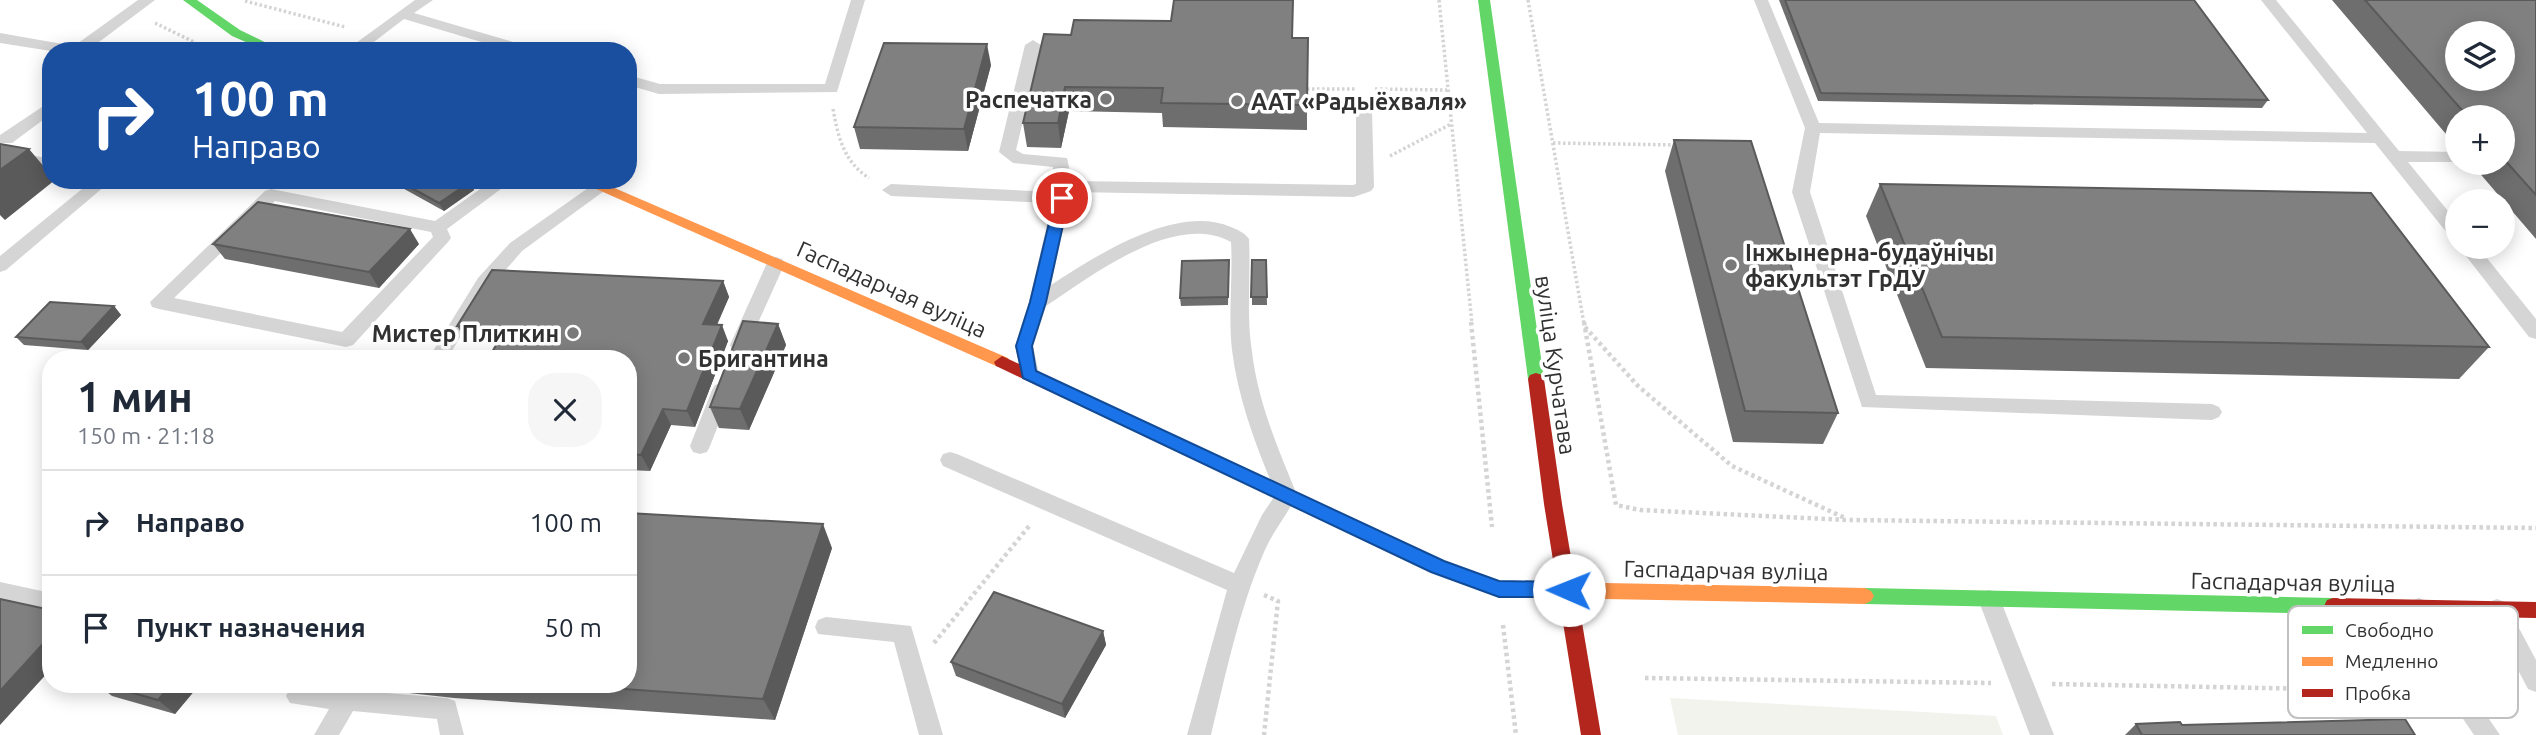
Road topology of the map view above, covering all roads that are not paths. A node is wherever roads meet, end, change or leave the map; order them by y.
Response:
1 (148, 0) edge
2 (189, 0) edge
3 (426, 0) edge
4 (858, 0) edge
5 (1484, 0) edge
6 (1761, 0) edge
7 (2268, 0) edge
8 (402, 14) junction
9 (0, 38) edge
10 (89, 42) edge
11 (256, 42) edge
12 (364, 42) edge
13 (498, 42) edge
14 (42, 44) edge
15 (1033, 45) dead end
16 (637, 83) edge
17 (1363, 111) dead end
18 (42, 114) edge
19 (1813, 128) junction
20 (2380, 138) junction
21 (3, 146) edge
22 (2395, 156) junction
23 (2445, 157) edge
24 (42, 161) edge
25 (92, 189) edge
26 (492, 189) edge
27 (584, 189) edge
28 (605, 189) edge
29 (891, 191) road end
30 (1063, 192) junction
31 (2445, 219) edge
32 (438, 226) junction
33 (8, 252) edge
34 (2478, 259) edge
35 (776, 263) junction
36 (0, 266) edge
37 (1038, 302) junction
38 (2534, 328) edge
39 (443, 350) edge
40 (1029, 374) junction
41 (2212, 412) dead end
42 (700, 446) dead end
43 (950, 460) dead end
44 (1287, 495) junction
45 (1240, 586) junction
46 (1569, 590) junction
47 (0, 591) edge
48 (1989, 598) junction
49 (42, 600) edge
50 (2333, 606) edge
51 (2518, 610) edge
52 (2536, 610) edge
53 (826, 627) dead end
54 (2518, 648) edge
55 (2536, 682) edge
56 (300, 693) edge
57 (347, 700) junction
58 (2476, 718) edge
59 (326, 735) edge
60 (453, 735) edge
61 (932, 735) edge
62 (1199, 735) edge
63 (1591, 735) edge
64 (2042, 735) edge
65 (2488, 735) edge

1 - 10 lane
2 - 11 street
3 - 8 lane
4 - 16 lane
5 - 46 street, вуліца Курчатава
6 - 19 lane
7 - 20 lane
8 - 12 lane
8 - 13 lane
9 - 14 lane
15 - 30 lane
17 - 30 lane
18 - 21 lane
19 - 20 lane
19 - 41 lane
20 - 22 lane
21 - 24 lane
22 - 23 lane
22 - 31 lane
25 - 33 lane
26 - 32 lane
27 - 39 lane
28 - 35 street, Гаспадарчая вуліца
29 - 30 lane
30 - 37 lane
32 - 32 lane
33 - 36 lane
34 - 38 lane
35 - 40 street, Гаспадарчая вуліца
35 - 42 lane
37 - 40 lane
37 - 44 lane
40 - 44 street, Гаспадарчая вуліца
43 - 45 lane
44 - 45 lane
44 - 46 street, Гаспадарчая вуліца
45 - 62 lane
46 - 48 street, Гаспадарчая вуліца
46 - 63 street, вуліца Курчатава
47 - 49 lane
48 - 50 street, Гаспадарчая вуліца
48 - 64 lane
51 - 52 street, Гаспадарчая вуліца
53 - 61 lane
54 - 55 lane
56 - 57 lane
57 - 59 lane
57 - 60 lane
58 - 65 lane

